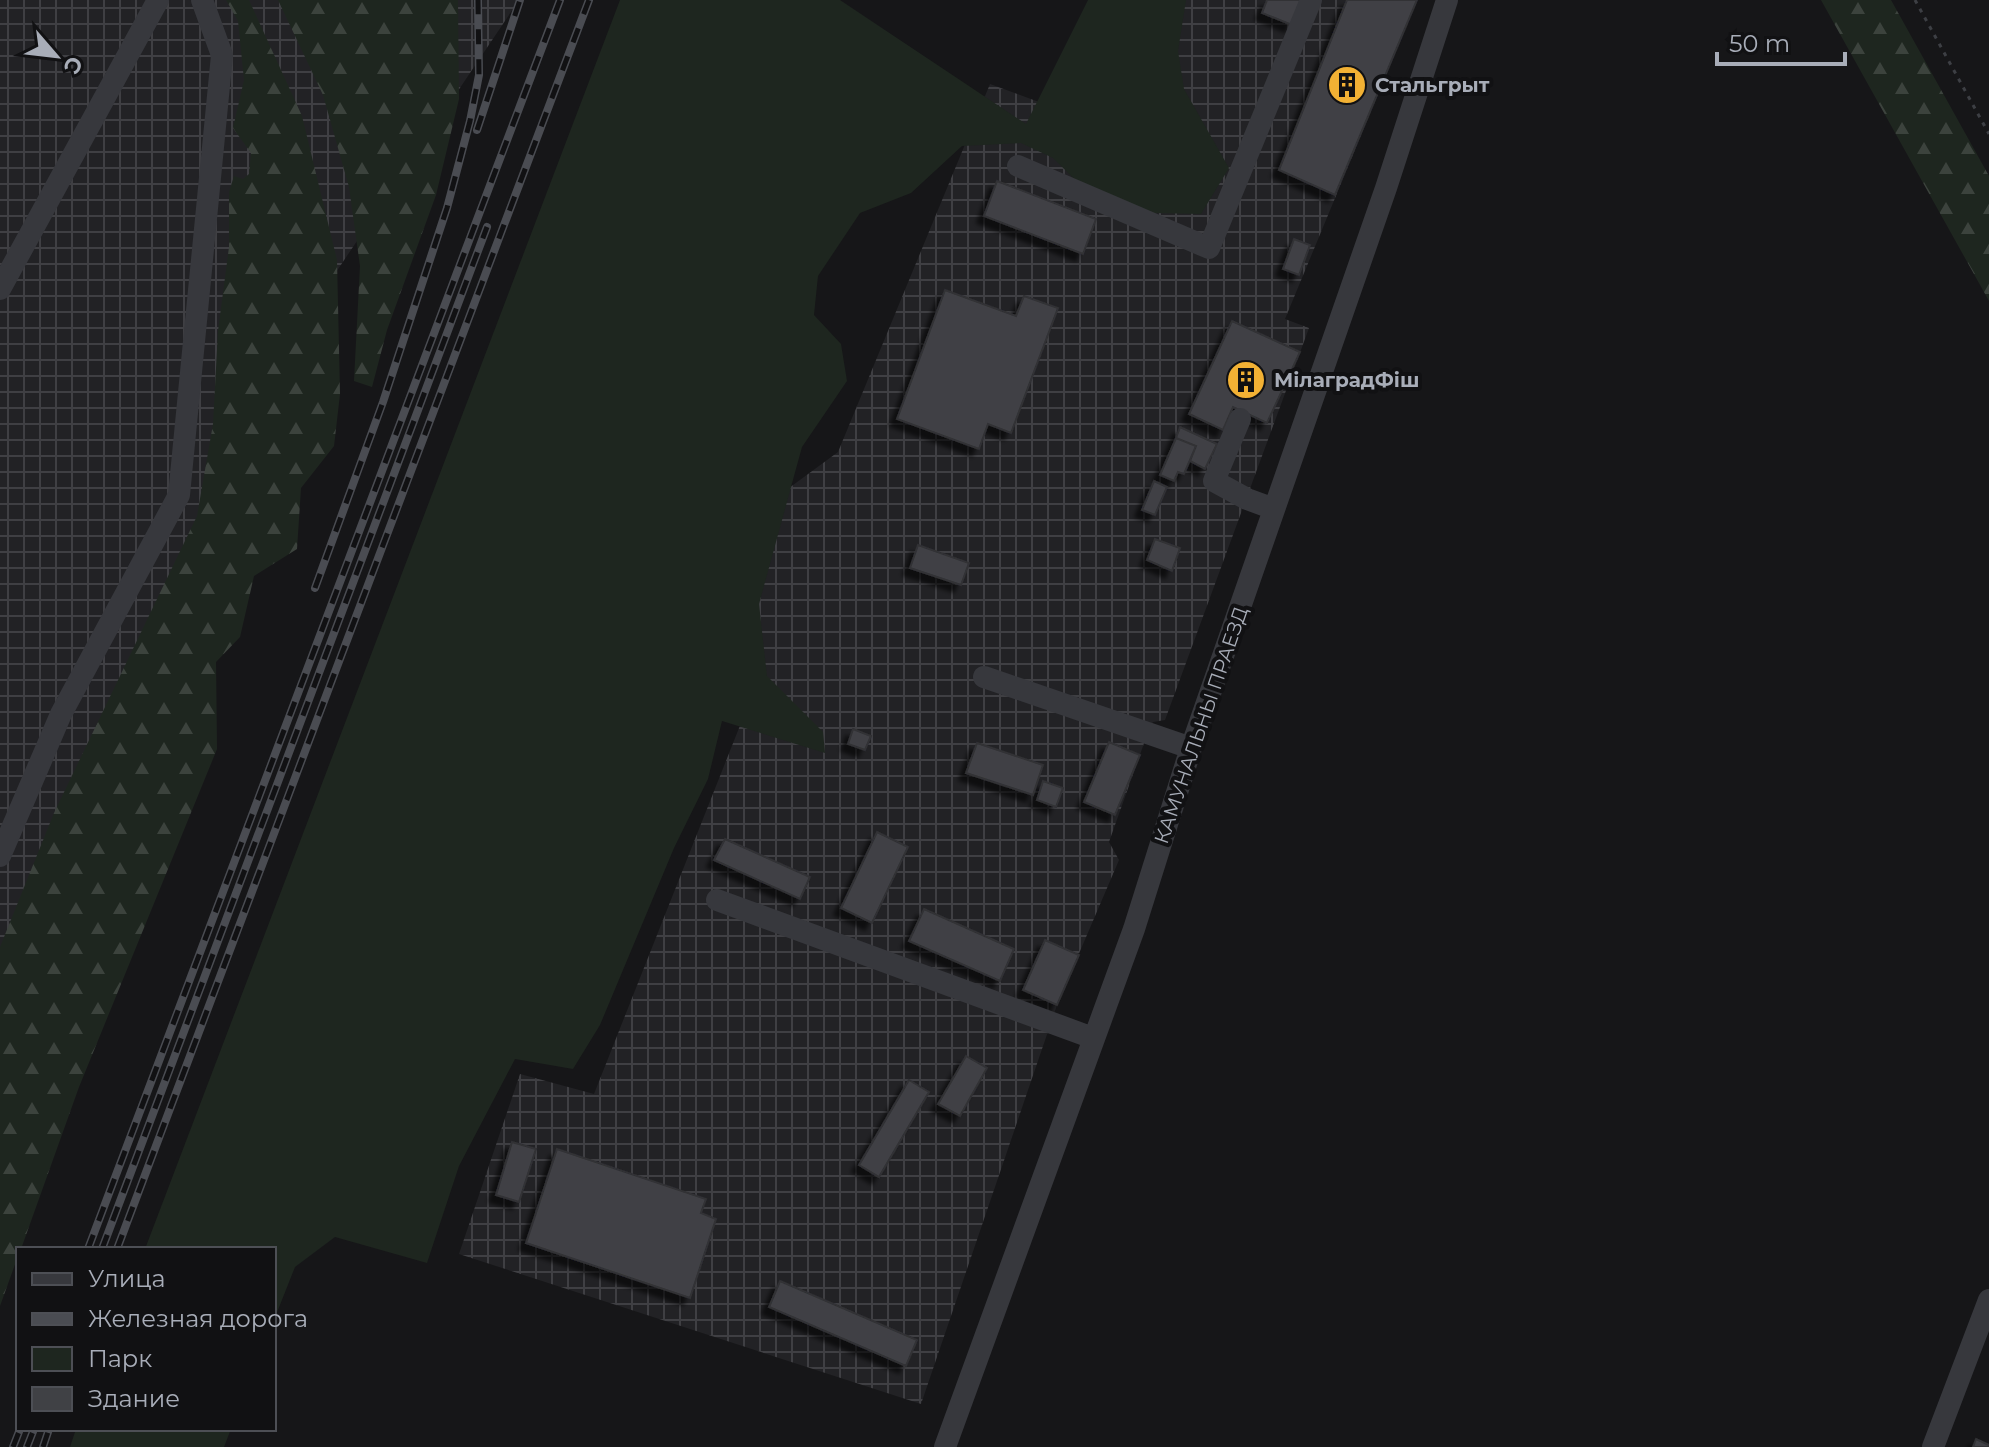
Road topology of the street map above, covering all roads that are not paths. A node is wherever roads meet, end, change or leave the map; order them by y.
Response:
1 (158, 0) edge
2 (202, 0) edge
3 (1311, 0) edge
4 (1447, 0) edge
5 (1018, 166) dead end
6 (0, 289) edge
7 (1240, 419) dead end
8 (1274, 509) junction
9 (984, 677) dead end
10 (1191, 748) junction
11 (0, 856) edge
12 (717, 900) dead end
13 (1093, 1038) junction
14 (1989, 1300) edge
15 (945, 1447) edge
16 (1933, 1447) edge

1 - 6 street
2 - 11 street
3 - 5 street
4 - 8 street, КАМУНАЛЬНЫ ПРАЕЗД
7 - 8 street
8 - 10 street, КАМУНАЛЬНЫ ПРАЕЗД
9 - 10 street
10 - 13 street, КАМУНАЛЬНЫ ПРАЕЗД
12 - 13 street
13 - 15 street, КАМУНАЛЬНЫ ПРАЕЗД
14 - 16 street

